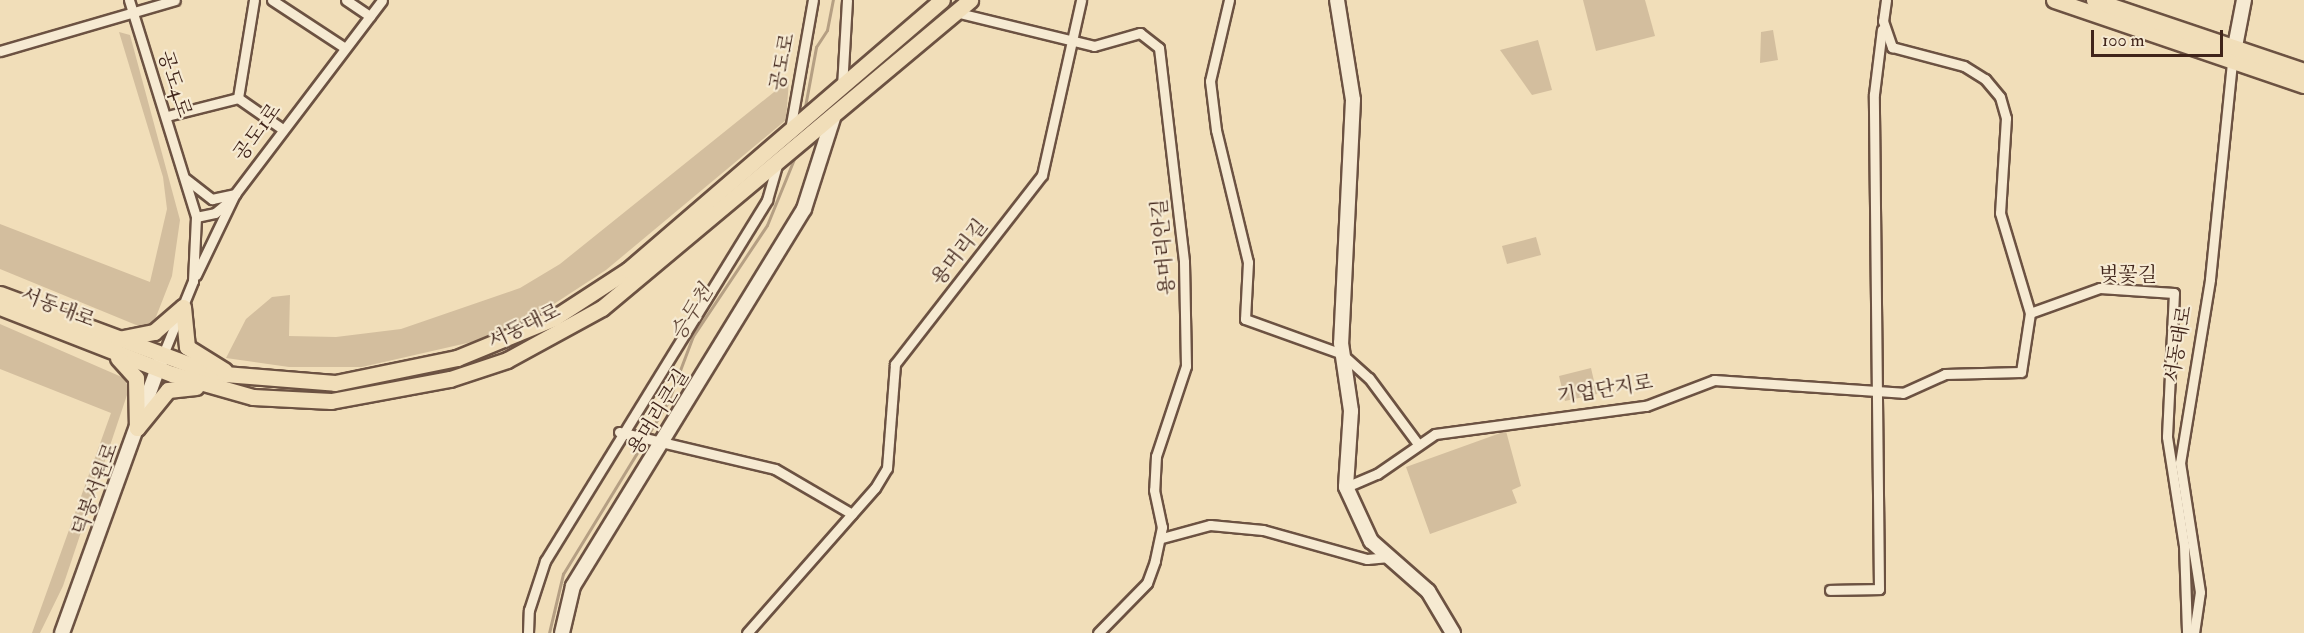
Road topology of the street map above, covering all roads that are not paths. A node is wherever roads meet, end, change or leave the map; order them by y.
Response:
1 (129, 0) edge
2 (175, 0) edge
3 (254, 0) edge
4 (272, 0) edge
5 (346, 0) edge
6 (382, 0) edge
7 (813, 0) edge
8 (847, 0) edge
9 (942, 0) edge
10 (970, 0) edge
11 (1080, 0) edge
12 (1229, 0) edge
13 (1337, 0) edge
14 (1886, 0) edge
15 (2054, 0) edge
16 (2094, 0) edge
17 (2244, 0) edge
18 (133, 12) junction
19 (955, 12) junction
20 (370, 15) junction
21 (1883, 21) junction
22 (1073, 41) junction
23 (345, 48) junction
24 (0, 51) edge
25 (2233, 55) junction
26 (2304, 71) edge
27 (2304, 85) edge
28 (837, 91) junction
29 (238, 98) junction
30 (167, 116) junction
31 (830, 119) junction
32 (281, 128) junction
33 (793, 129) junction
34 (780, 164) junction
35 (186, 180) junction
36 (235, 194) junction
37 (196, 217) junction
38 (193, 281) junction
39 (0, 294) edge
40 (0, 307) edge
41 (183, 307) junction
42 (2030, 313) junction
43 (111, 344) junction
44 (1342, 354) junction
45 (160, 363) junction
46 (237, 377) junction
47 (210, 387) junction
48 (1877, 391) junction
49 (137, 428) junction
50 (623, 433) junction
51 (657, 442) junction
52 (1418, 444) junction
53 (1346, 487) junction
54 (852, 514) junction
55 (1162, 538) junction
56 (1389, 557) junction
57 (1830, 590) dead end
58 (62, 633) edge
59 (528, 633) edge
60 (562, 633) edge
61 (747, 633) edge
62 (1098, 633) edge
63 (1453, 633) edge
64 (2187, 633) edge
65 (2194, 633) edge

1 - 18 street, 공도4로
2 - 18 street
3 - 29 street
4 - 23 street
5 - 20 street
6 - 20 street, 공도1로
7 - 33 street, 공도로
8 - 28 street
9 - 28 main road, 서동대로
10 - 19 main road, 서동대로
11 - 22 street, 용머리길
12 - 44 street
13 - 44 street
14 - 21 street
15 - 25 main road
16 - 25 main road
17 - 25 street
18 - 24 street
18 - 30 street, 공도4로
19 - 22 street, 용머리안길
19 - 31 main road, 서동대로
20 - 23 street, 공도1로
21 - 42 street
21 - 48 street
22 - 54 street, 용머리길
22 - 55 street, 용머리안길
23 - 32 street, 공도1로
25 - 26 main road
25 - 27 main road
25 - 65 street, 서동대로
28 - 33 main road, 서동대로
29 - 30 street
29 - 32 street
30 - 35 street, 공도4로
31 - 34 main road, 서동대로
31 - 51 street, 용머리큰길
32 - 36 street, 공도1로
33 - 46 main road, 서동대로
34 - 47 main road, 서동대로
34 - 50 street
35 - 36 street
35 - 37 street, 공도4로
36 - 37 street
36 - 38 street, 공도1로
37 - 38 street, 공도4로
38 - 41 street, 공도4로
39 - 43 main road, 서동대로
40 - 43 main road, 서동대로
41 - 43 main road
41 - 45 street, 공도4로
41 - 46 main road
42 - 48 street, 기업단지로
42 - 64 street, 벚꽃길
43 - 45 main road, 서동대로
43 - 49 main road
44 - 52 street
44 - 53 street
45 - 46 main road, 서동대로
45 - 47 main road, 서동대로
45 - 49 street, 덕봉서원로
47 - 49 main road
48 - 52 street, 기업단지로
48 - 57 street
49 - 58 street, 덕봉서원로
50 - 51 street
50 - 59 street
51 - 54 street
51 - 60 street, 용머리큰길
52 - 53 street, 기업단지로
53 - 56 street
54 - 61 street, 용머리길
55 - 56 street
55 - 62 street, 용머리안길
56 - 63 street

